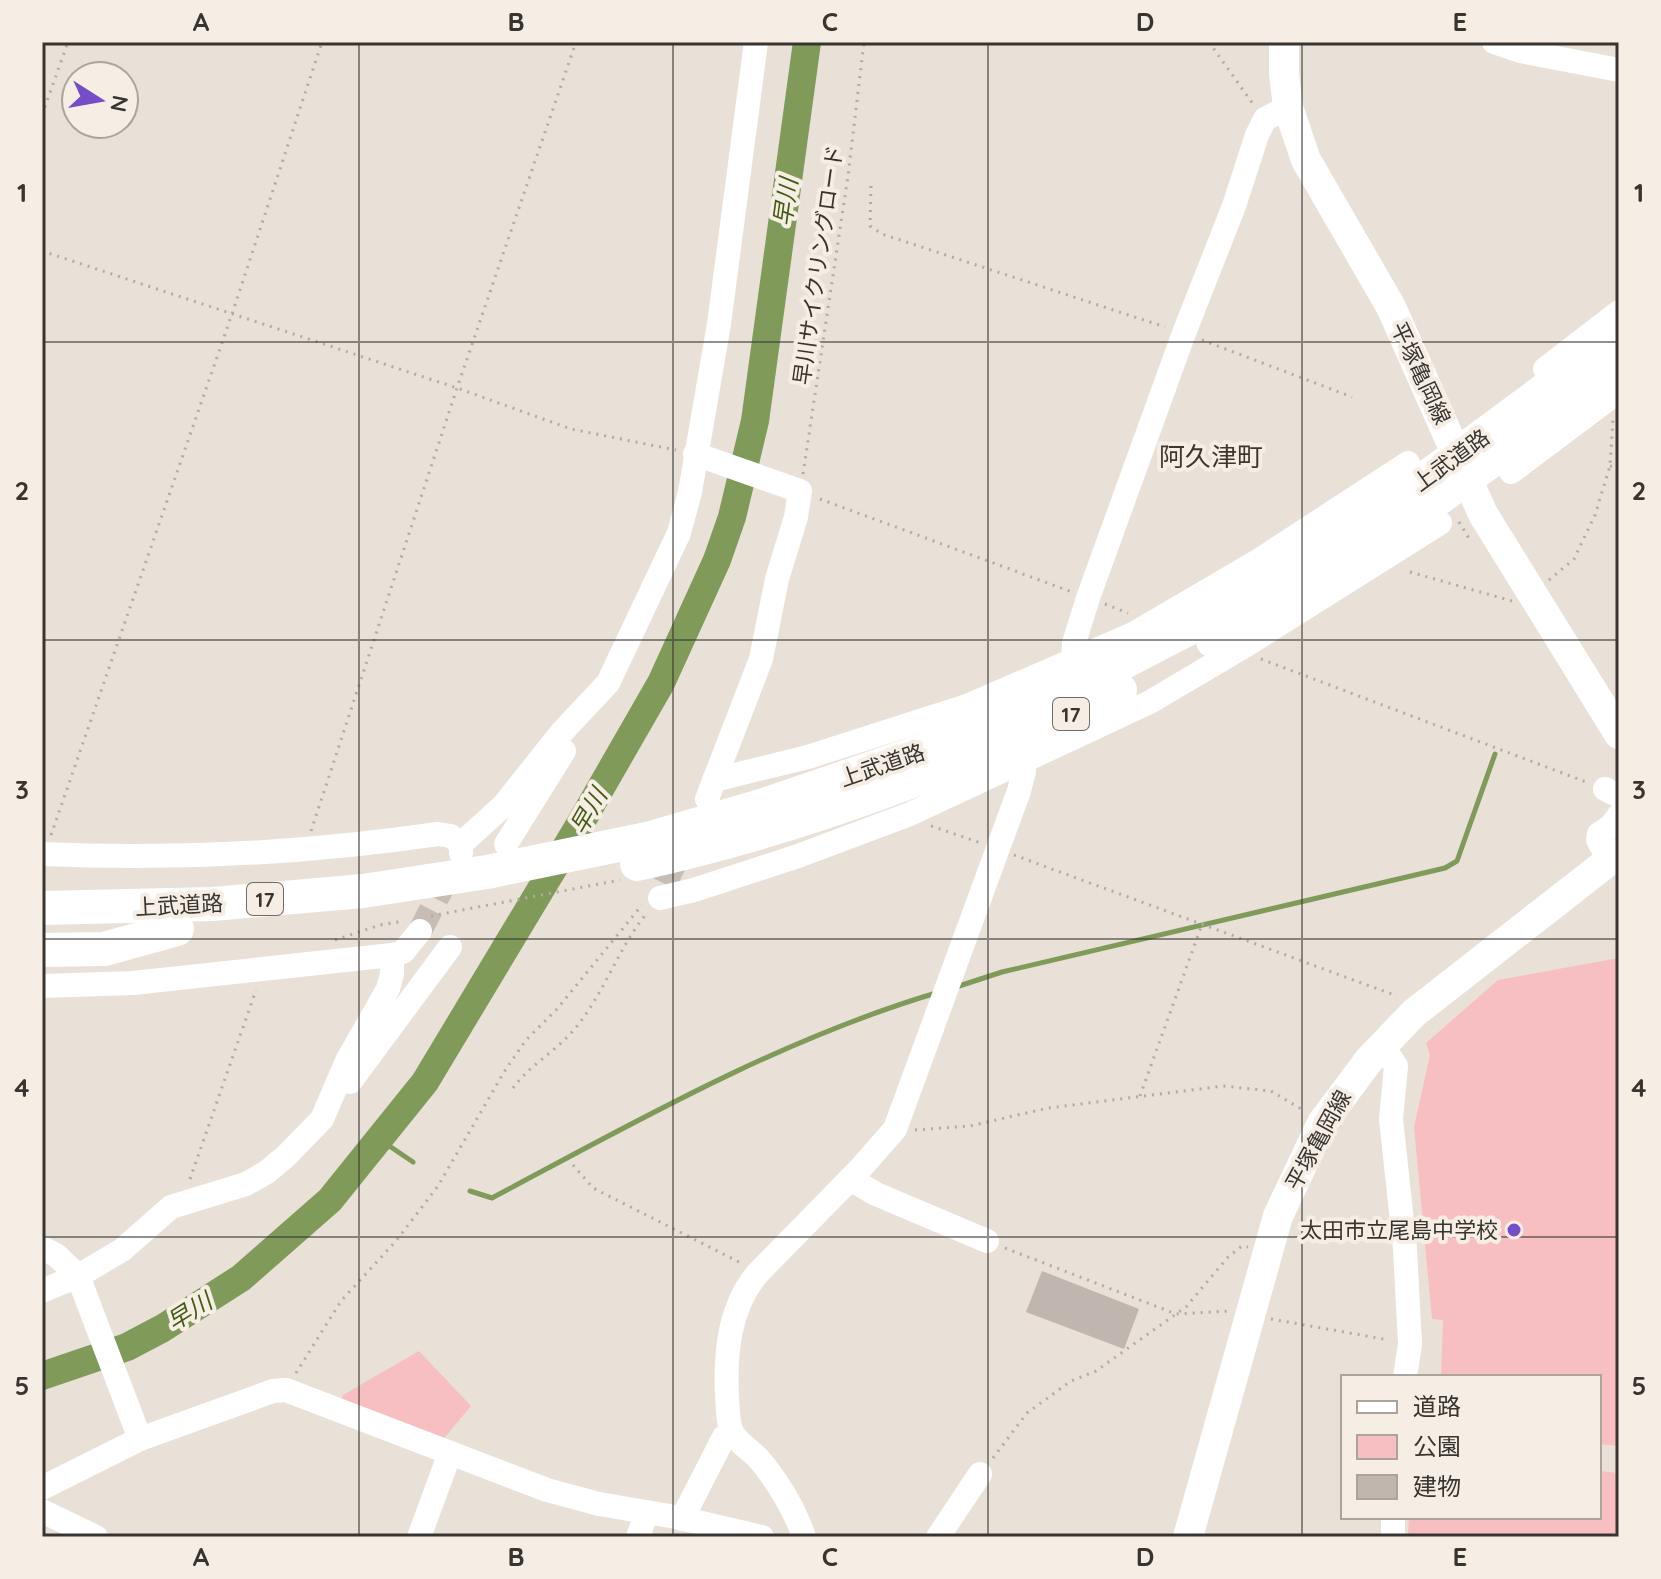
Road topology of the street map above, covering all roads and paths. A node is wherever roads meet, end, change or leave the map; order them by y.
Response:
1 (68, 42) edge
2 (322, 42) edge
3 (576, 42) edge
4 (756, 42) edge
5 (864, 42) edge
6 (1209, 42) edge
7 (1284, 42) edge
8 (1494, 42) edge
9 (1619, 70) edge
10 (1277, 113) junction
11 (42, 115) edge
12 (871, 186) dead end
13 (42, 251) edge
14 (1619, 312) edge
15 (232, 314) junction
16 (1184, 333) junction
17 (1619, 335) edge
18 (1578, 355) junction
19 (1619, 366) edge
20 (457, 388) junction
21 (1613, 395) edge
22 (1352, 397) dead end
23 (1487, 414) dead end
24 (698, 455) junction
25 (1408, 463) dead end
26 (1610, 466) junction
27 (1463, 468) junction
28 (1619, 469) edge
29 (1511, 472) dead end
30 (797, 491) junction
31 (1440, 523) dead end
32 (1373, 556) junction
33 (1410, 572) dead end
34 (1530, 593) junction
35 (1088, 598) junction
36 (1203, 608) junction
37 (1147, 626) junction
38 (1243, 647) junction
39 (1073, 661) junction
40 (608, 683) junction
41 (1619, 734) edge
42 (1022, 763) junction
43 (1612, 793) edge
44 (910, 814) junction
45 (1619, 815) edge
46 (997, 848) junction
47 (306, 850) junction
48 (43, 857) edge
49 (1614, 857) edge
50 (638, 860) junction
51 (477, 870) junction
52 (662, 891) junction
53 (42, 893) edge
54 (213, 904) junction
55 (42, 908) edge
56 (380, 925) dead end
57 (1202, 925) junction
58 (42, 929) edge
59 (177, 929) junction
60 (420, 931) tunnel mouth
61 (326, 943) dead end
62 (450, 947) dead end
63 (42, 950) edge
64 (392, 955) junction
65 (259, 971) junction
66 (42, 986) edge
67 (1414, 1013) junction
68 (1382, 1045) junction
69 (513, 1088) dead end
70 (1140, 1096) junction
71 (322, 1119) junction
72 (1322, 1123) junction
73 (895, 1129) junction
74 (573, 1165) dead end
75 (850, 1179) junction
76 (187, 1202) junction
77 (987, 1241) joint
78 (42, 1248) edge
79 (1267, 1251) junction
80 (757, 1274) junction
81 (81, 1284) junction
82 (42, 1291) edge
83 (1250, 1310) junction
84 (1176, 1314) junction
85 (1410, 1344) junction
86 (1405, 1375) edge
87 (286, 1390) junction
88 (732, 1432) junction
89 (138, 1434) junction
90 (450, 1453) junction
91 (980, 1474) joint
92 (42, 1488) edge
93 (42, 1511) edge
94 (682, 1519) junction
95 (642, 1526) edge
96 (96, 1537) edge
97 (419, 1537) edge
98 (762, 1537) edge
99 (804, 1537) edge
100 (938, 1537) edge
101 (1188, 1537) edge

1 - 11 path
2 - 15 path
3 - 20 path
4 - 24 street
5 - 30 path, 早川サイクリングロード
6 - 10 path
7 - 10 main road, 平塚亀岡線
8 - 9 street
10 - 16 street
10 - 27 main road, 平塚亀岡線
12 - 16 path
13 - 15 path
14 - 18 street
15 - 20 path
15 - 48 path
16 - 22 path
16 - 35 street
17 - 18 highway, 上武道路 / 17
18 - 23 street
18 - 27 highway, 上武道路 / 17
19 - 27 highway, 上武道路 / 17
20 - 24 path
20 - 47 path
21 - 26 path
21 - 29 street
24 - 30 street
24 - 40 street
25 - 36 street
26 - 28 path
26 - 34 path
27 - 32 highway, 上武道路 / 17
27 - 34 main road, 平塚亀岡線
27 - 36 highway, 上武道路 / 17
30 - 35 path
30 - 39 street
31 - 32 street
32 - 38 street
32 - 50 highway, 上武道路 / 17
33 - 34 path
34 - 41 main road, 平塚亀岡線
35 - 37 path
35 - 39 street
36 - 37 street
36 - 50 highway, 上武道路 / 17
37 - 39 street
38 - 42 street
38 - 43 path
40 - 51 street
40 - 51 street
42 - 44 street
42 - 46 street
44 - 46 path
44 - 52 street
45 - 49 street
46 - 57 path
46 - 73 street
47 - 48 street
47 - 51 street
49 - 67 main road, 平塚亀岡線
50 - 51 highway, 上武道路 / 17
50 - 51 path
51 - 54 highway, 上武道路 / 17
51 - 59 highway, 上武道路 / 17
52 - 69 path
52 - 87 path
53 - 54 highway
54 - 55 highway, 上武道路 / 17
56 - 61 path
57 - 67 path
57 - 70 path
58 - 59 highway, 上武道路 / 17
59 - 63 highway
60 - 64 street
62 - 71 street
64 - 65 street
64 - 71 street
65 - 66 street
65 - 76 path
67 - 68 main road, 平塚亀岡線
68 - 72 main road, 平塚亀岡線
68 - 85 street
70 - 72 path
70 - 73 path
71 - 76 street
72 - 79 main road, 平塚亀岡線
73 - 75 street
74 - 80 path
75 - 77 street
75 - 80 street
76 - 81 street
77 - 84 path
78 - 81 street
79 - 83 main road, 平塚亀岡線
79 - 84 path
80 - 88 street
81 - 82 street
81 - 89 street
83 - 84 path
83 - 85 path
83 - 101 main road, 平塚亀岡線
84 - 91 path
85 - 86 street
87 - 89 street
87 - 90 street
88 - 94 street
88 - 99 street
89 - 92 street
90 - 95 street
90 - 97 street
91 - 100 street
93 - 96 street
94 - 95 street
94 - 98 street

